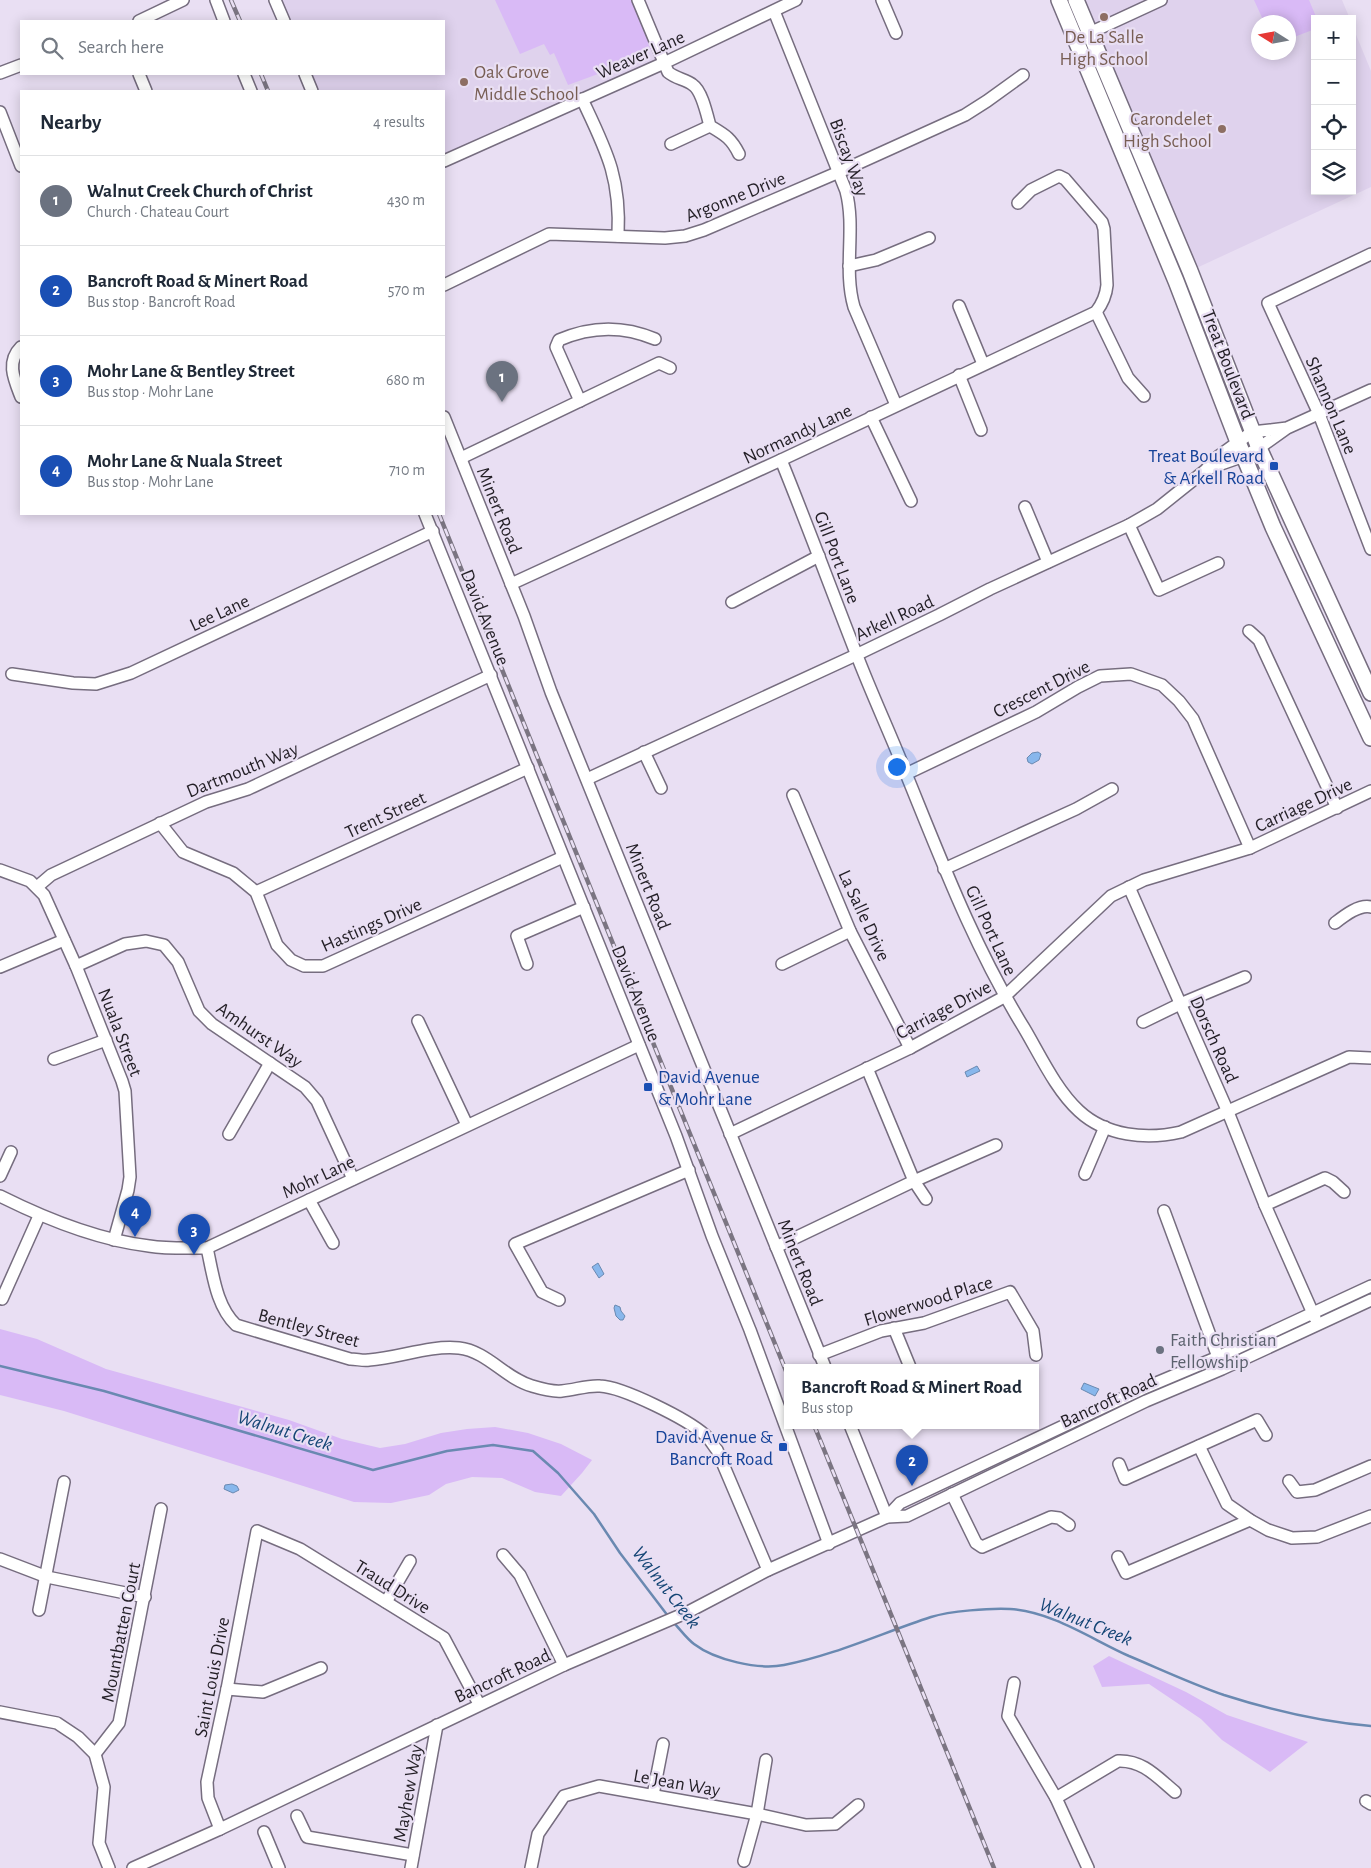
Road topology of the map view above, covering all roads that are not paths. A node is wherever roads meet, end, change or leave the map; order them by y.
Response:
1 (183, 0) edge
2 (216, 0) edge
3 (275, 0) edge
4 (638, 0) edge
5 (796, 0) edge
6 (882, 0) edge
7 (1059, 0) edge
8 (1076, 0) edge
9 (1161, 0) edge
10 (774, 11) junction
11 (141, 20) edge
12 (224, 20) edge
13 (284, 20) edge
14 (896, 33) dead end
15 (1090, 33) junction
16 (1075, 40) junction
17 (664, 63) junction
18 (20, 65) edge
19 (0, 72) edge
20 (139, 75) edge
21 (244, 75) edge
22 (305, 75) edge
23 (1023, 75) dead end
24 (146, 90) edge
25 (251, 90) edge
26 (312, 90) edge
27 (582, 99) junction
28 (0, 112) edge
29 (710, 126) junction
30 (671, 144) dead end
31 (739, 154) dead end
32 (445, 161) edge
33 (20, 163) edge
34 (839, 172) junction
35 (1018, 203) dead end
36 (618, 236) junction
37 (929, 238) dead end
38 (1371, 254) edge
39 (849, 266) junction
40 (445, 285) edge
41 (960, 306) dead end
42 (1096, 312) junction
43 (655, 339) dead end
44 (20, 348) edge
45 (984, 364) junction
46 (670, 368) dead end
47 (958, 375) junction
48 (1371, 390) edge
49 (20, 394) edge
50 (1144, 396) dead end
51 (580, 401) junction
52 (896, 405) junction
53 (1319, 414) junction
54 (871, 417) junction
55 (445, 420) edge
56 (1287, 428) junction
57 (980, 430) dead end
58 (1252, 432) junction
59 (1259, 448) junction
60 (1241, 449) junction
61 (460, 458) junction
62 (781, 460) junction
63 (910, 501) dead end
64 (1025, 507) dead end
65 (425, 515) edge
66 (1129, 525) junction
67 (1366, 525) edge
68 (433, 531) junction
69 (1371, 549) edge
70 (819, 556) junction
71 (1048, 562) junction
72 (1218, 563) dead end
73 (511, 584) junction
74 (732, 602) dead end
75 (1248, 631) dead end
76 (856, 654) junction
77 (12, 674) dead end
78 (491, 676) junction
79 (1371, 693) edge
80 (1371, 738) edge
81 (644, 752) junction
82 (528, 768) junction
83 (906, 774) junction
84 (587, 780) junction
85 (661, 788) dead end
86 (1112, 789) dead end
87 (1371, 791) edge
88 (793, 795) dead end
89 (1337, 808) junction
90 (160, 824) junction
91 (1250, 848) junction
92 (563, 857) junction
93 (944, 869) junction
94 (0, 870) edge
95 (37, 887) junction
96 (1129, 887) junction
97 (256, 892) junction
98 (584, 907) junction
99 (1371, 907) edge
100 (1336, 924) dead end
101 (850, 931) junction
102 (64, 940) junction
103 (527, 964) dead end
104 (782, 964) dead end
105 (76, 966) junction
106 (0, 967) edge
107 (1245, 977) dead end
108 (1004, 997) junction
109 (1180, 1004) junction
110 (418, 1021) dead end
111 (1143, 1022) dead end
112 (106, 1040) junction
113 (639, 1045) junction
114 (910, 1048) junction
115 (1371, 1058) edge
116 (54, 1059) dead end
117 (270, 1063) junction
118 (867, 1068) junction
119 (1228, 1112) junction
120 (467, 1125) junction
121 (1105, 1126) junction
122 (229, 1134) dead end
123 (730, 1134) junction
124 (996, 1145) dead end
125 (11, 1152) dead end
126 (689, 1170) junction
127 (1085, 1174) dead end
128 (0, 1176) edge
129 (353, 1179) junction
130 (914, 1181) junction
131 (1344, 1192) dead end
132 (0, 1196) edge
133 (926, 1199) dead end
134 (309, 1200) junction
135 (1265, 1206) junction
136 (1164, 1211) dead end
137 (39, 1216) junction
138 (114, 1240) junction
139 (334, 1243) dead end
140 (776, 1247) junction
141 (207, 1248) junction
142 (1371, 1286) edge
143 (2, 1299) dead end
144 (559, 1300) dead end
145 (1371, 1300) edge
146 (1313, 1313) junction
147 (1317, 1324) junction
148 (894, 1328) junction
149 (819, 1355) junction
150 (1036, 1355) dead end
151 (1218, 1357) junction
152 (824, 1364) edge
153 (909, 1364) edge
154 (784, 1422) edge
155 (787, 1429) edge
156 (852, 1429) edge
157 (1266, 1435) dead end
158 (1199, 1446) junction
159 (1119, 1464) dead end
160 (1371, 1466) edge
161 (1289, 1481) dead end
162 (64, 1482) dead end
163 (952, 1494) junction
164 (161, 1509) dead end
165 (1371, 1516) edge
166 (887, 1517) junction
167 (1250, 1520) junction
168 (1069, 1525) dead end
169 (257, 1531) joint
170 (829, 1544) junction
171 (503, 1555) dead end
172 (1118, 1557) dead end
173 (0, 1559) edge
174 (410, 1561) dead end
175 (768, 1570) junction
176 (47, 1577) junction
177 (145, 1597) junction
178 (386, 1602) junction
179 (40, 1610) dead end
180 (564, 1665) junction
181 (321, 1668) dead end
182 (1014, 1683) dead end
183 (227, 1689) junction
184 (480, 1704) junction
185 (0, 1712) edge
186 (437, 1725) junction
187 (663, 1744) dead end
188 (95, 1754) junction
189 (766, 1760) dead end
190 (1175, 1792) dead end
191 (653, 1795) junction
192 (1056, 1798) junction
193 (858, 1805) dead end
194 (757, 1814) junction
195 (297, 1816) dead end
196 (220, 1829) junction
197 (264, 1832) dead end
198 (414, 1855) junction
199 (744, 1862) dead end
200 (109, 1868) edge
201 (133, 1868) edge
202 (280, 1868) edge
203 (411, 1868) edge
204 (531, 1868) edge
205 (1088, 1868) edge

1 - 11 street
2 - 12 street
3 - 13 street
4 - 17 street
5 - 10 street, Weaver Lane
6 - 14 street
7 - 16 main road, Treat Boulevard
8 - 15 main road, Treat Boulevard
9 - 15 street
10 - 17 street, Weaver Lane
10 - 34 street, Biscay Way
15 - 16 street
15 - 58 main road, Treat Boulevard
16 - 60 main road, Treat Boulevard
17 - 27 street, Weaver Lane
17 - 29 street
18 - 19 street
20 - 24 street
21 - 25 street
22 - 26 street
23 - 34 street, Argonne Drive
27 - 32 street, Weaver Lane
27 - 36 street
28 - 33 street
29 - 30 street
29 - 31 street
34 - 36 street, Argonne Drive
34 - 39 street, Biscay Way
35 - 42 street
36 - 40 street, Argonne Drive
37 - 39 street
38 - 53 street, Shannon Lane
39 - 52 street, Biscay Way
41 - 45 street
42 - 45 street, Normandy Lane
42 - 50 street
43 - 51 street
44 - 49 street
45 - 47 street, Normandy Lane
46 - 51 street
47 - 52 street, Normandy Lane
47 - 57 street
48 - 53 street, Arkell Road
51 - 61 street
52 - 54 street, Normandy Lane
53 - 56 street, Arkell Road
53 - 67 street, Shannon Lane
54 - 62 street, Normandy Lane
54 - 63 street
55 - 61 street, Minert Road
56 - 58 street, Arkell Road
56 - 59 street, Arkell Road
58 - 59 main road, Treat Boulevard
58 - 60 street, Arkell Road
59 - 60 street, Arkell Road
59 - 79 main road, Treat Boulevard
60 - 66 street, Arkell Road
60 - 80 main road, Treat Boulevard
61 - 73 street, Minert Road
62 - 70 street, Gill Port Lane
62 - 73 street, Normandy Lane
64 - 71 street
65 - 68 street, David Avenue
66 - 71 street, Arkell Road
66 - 72 street
67 - 69 street, Shannon Lane
68 - 77 street, Lee Lane
68 - 78 street, David Avenue
70 - 74 street
70 - 76 street, Gill Port Lane
71 - 76 street, Arkell Road
73 - 84 street, Minert Road
75 - 89 street
76 - 81 street, Arkell Road
76 - 83 street, Gill Port Lane
78 - 82 street, David Avenue
78 - 90 street, Dartmouth Way
81 - 84 street, Arkell Road
81 - 85 street
82 - 92 street, David Avenue
82 - 97 street, Trent Street
83 - 91 street, Crescent Drive
83 - 93 street, Gill Port Lane
84 - 123 street, Minert Road
86 - 93 street
87 - 89 street, Carriage Drive
88 - 101 street, La Salle Drive
89 - 91 street, Carriage Drive
90 - 95 street, Dartmouth Way
90 - 97 street, Hastings Drive
91 - 96 street, Carriage Drive
92 - 97 street, Hastings Drive
92 - 98 street, David Avenue
93 - 108 street, Gill Port Lane
94 - 95 street
95 - 102 street, Nuala Street
96 - 108 street, Carriage Drive
96 - 109 street, Dorsch Road
98 - 103 street
98 - 113 street, David Avenue
99 - 100 street
101 - 104 street
101 - 114 street, La Salle Drive
102 - 105 street, Nuala Street
102 - 106 street
105 - 112 street, Nuala Street
105 - 117 street, Amhurst Way
107 - 109 street
108 - 114 street, Carriage Drive
108 - 121 street, Gill Port Lane
109 - 111 street
109 - 119 street, Dorsch Road
110 - 120 street
112 - 116 street
112 - 138 street, Nuala Street
113 - 120 street, Mohr Lane
113 - 126 street, David Avenue
114 - 118 street, Carriage Drive
115 - 119 street, Gill Port Lane
117 - 122 street
117 - 129 street, Amhurst Way
118 - 123 street, Carriage Drive
118 - 130 street
119 - 121 street, Gill Port Lane
119 - 135 street, Dorsch Road
120 - 129 street, Mohr Lane
121 - 127 street
123 - 140 street, Minert Road
124 - 130 street
125 - 128 street
126 - 144 street
126 - 154 street, David Avenue
129 - 134 street, Mohr Lane
130 - 133 street
130 - 140 street
131 - 135 street
132 - 137 street, Mohr Lane
134 - 139 street
134 - 141 street, Mohr Lane
135 - 146 street, Dorsch Road
136 - 151 street
137 - 138 street, Mohr Lane
137 - 143 street
138 - 141 street, Mohr Lane
140 - 149 street, Minert Road
141 - 175 street, Bentley Street
142 - 146 street, Bancroft Road
145 - 147 street, Bancroft Road
146 - 147 street, Dorsch Road
146 - 151 street, Bancroft Road
147 - 163 street, Bancroft Road
148 - 149 street, Flowerwood Place
148 - 150 street, Flowerwood Place
148 - 153 street
149 - 152 street, Minert Road
151 - 166 street, Bancroft Road
155 - 170 street, David Avenue
156 - 166 street
157 - 158 street
158 - 159 street
158 - 167 street
160 - 161 street
162 - 176 street
163 - 166 street, Bancroft Road
163 - 168 street
164 - 177 street, Mountbatten Court
165 - 167 street
166 - 170 street, Bancroft Road
167 - 172 street
169 - 178 street, Traud Drive
169 - 183 street, Saint Louis Drive
170 - 175 street, Bancroft Road
171 - 180 street
173 - 176 street
174 - 178 street
175 - 180 street, Bancroft Road
176 - 177 street
176 - 179 street
177 - 188 street, Mountbatten Court
178 - 184 street, Traud Drive
180 - 184 street, Bancroft Road
181 - 183 street
182 - 192 street
183 - 196 street, Saint Louis Drive
184 - 186 street, Bancroft Road
185 - 188 street
186 - 196 street, Bancroft Road
186 - 198 street, Mayhew Way
187 - 191 street
188 - 200 street
189 - 194 street
190 - 192 street
191 - 194 street, Le Jean Way
191 - 204 street, Le Jean Way
192 - 205 street
193 - 194 street, Le Jean Way
194 - 199 street
195 - 198 street
196 - 201 street, Bancroft Road
197 - 202 street
198 - 203 street, Mayhew Way

